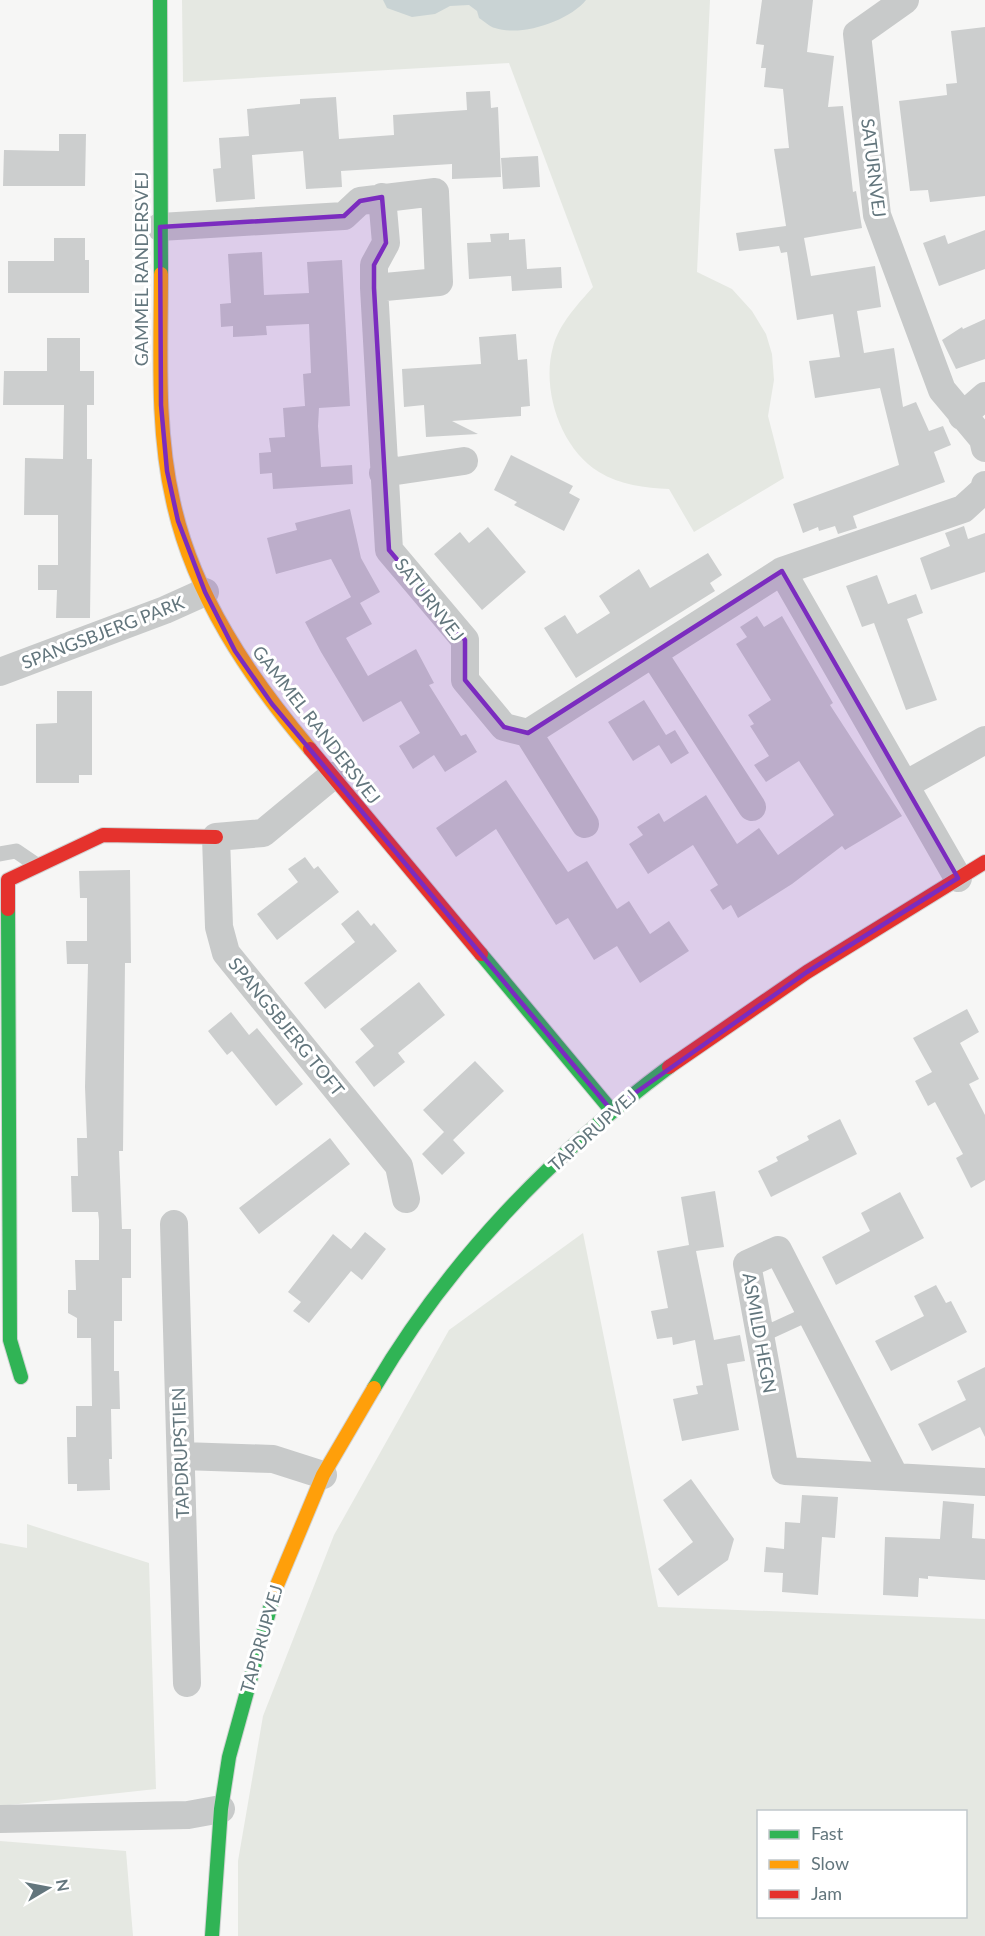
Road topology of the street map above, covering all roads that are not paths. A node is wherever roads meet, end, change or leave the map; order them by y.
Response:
1 (160, 0) edge
2 (905, 0) edge
3 (382, 197) junction
4 (160, 227) junction
5 (374, 288) junction
6 (985, 396) edge
7 (962, 416) junction
8 (985, 448) edge
9 (464, 461) dead end
10 (383, 473) junction
11 (985, 486) edge
12 (782, 571) junction
13 (205, 592) junction
14 (654, 655) junction
15 (0, 672) edge
16 (528, 734) junction
17 (985, 740) edge
18 (332, 776) junction
19 (905, 785) junction
20 (752, 807) dead end
21 (585, 824) dead end
22 (216, 837) junction
23 (0, 854) edge
24 (985, 862) edge
25 (38, 866) junction
26 (958, 878) junction
27 (611, 1110) junction
28 (406, 1199) dead end
29 (174, 1224) dead end
30 (810, 1313) junction
31 (760, 1336) junction
32 (21, 1377) dead end
33 (182, 1456) junction
34 (323, 1475) junction
35 (894, 1475) junction
36 (985, 1482) edge
37 (188, 1683) dead end
38 (221, 1809) junction
39 (0, 1819) edge
40 (212, 1936) edge

1 - 4 street, GAMMEL RANDERSVEJ
2 - 7 street, SATURNVEJ
3 - 4 street
3 - 5 street, SATURNVEJ
3 - 5 street
4 - 13 street, GAMMEL RANDERSVEJ
5 - 10 street, SATURNVEJ
6 - 7 street
7 - 8 street, SATURNVEJ
9 - 10 street
10 - 16 street, SATURNVEJ
11 - 12 street
12 - 14 street
12 - 19 street
13 - 15 street, SPANGSBJERG PARK
13 - 18 street, GAMMEL RANDERSVEJ
14 - 16 street
14 - 20 street
16 - 21 street
17 - 19 street
18 - 22 street
18 - 27 street, GAMMEL RANDERSVEJ
19 - 26 street
22 - 25 street
22 - 28 street, SPANGSBJERG TOFT
23 - 25 lane
24 - 26 street, TAPDRUPVEJ
25 - 32 street
26 - 27 street, TAPDRUPVEJ
27 - 34 street, TAPDRUPVEJ
29 - 33 street, TAPDRUPSTIEN
30 - 31 lane
30 - 31 street, ASMILD HEGN
30 - 35 street, ASMILD HEGN
31 - 35 street, ASMILD HEGN
33 - 34 street
33 - 37 street, TAPDRUPSTIEN
34 - 38 street, TAPDRUPVEJ
35 - 36 street, ASMILD HEGN
38 - 39 street
38 - 40 street, TAPDRUPVEJ

